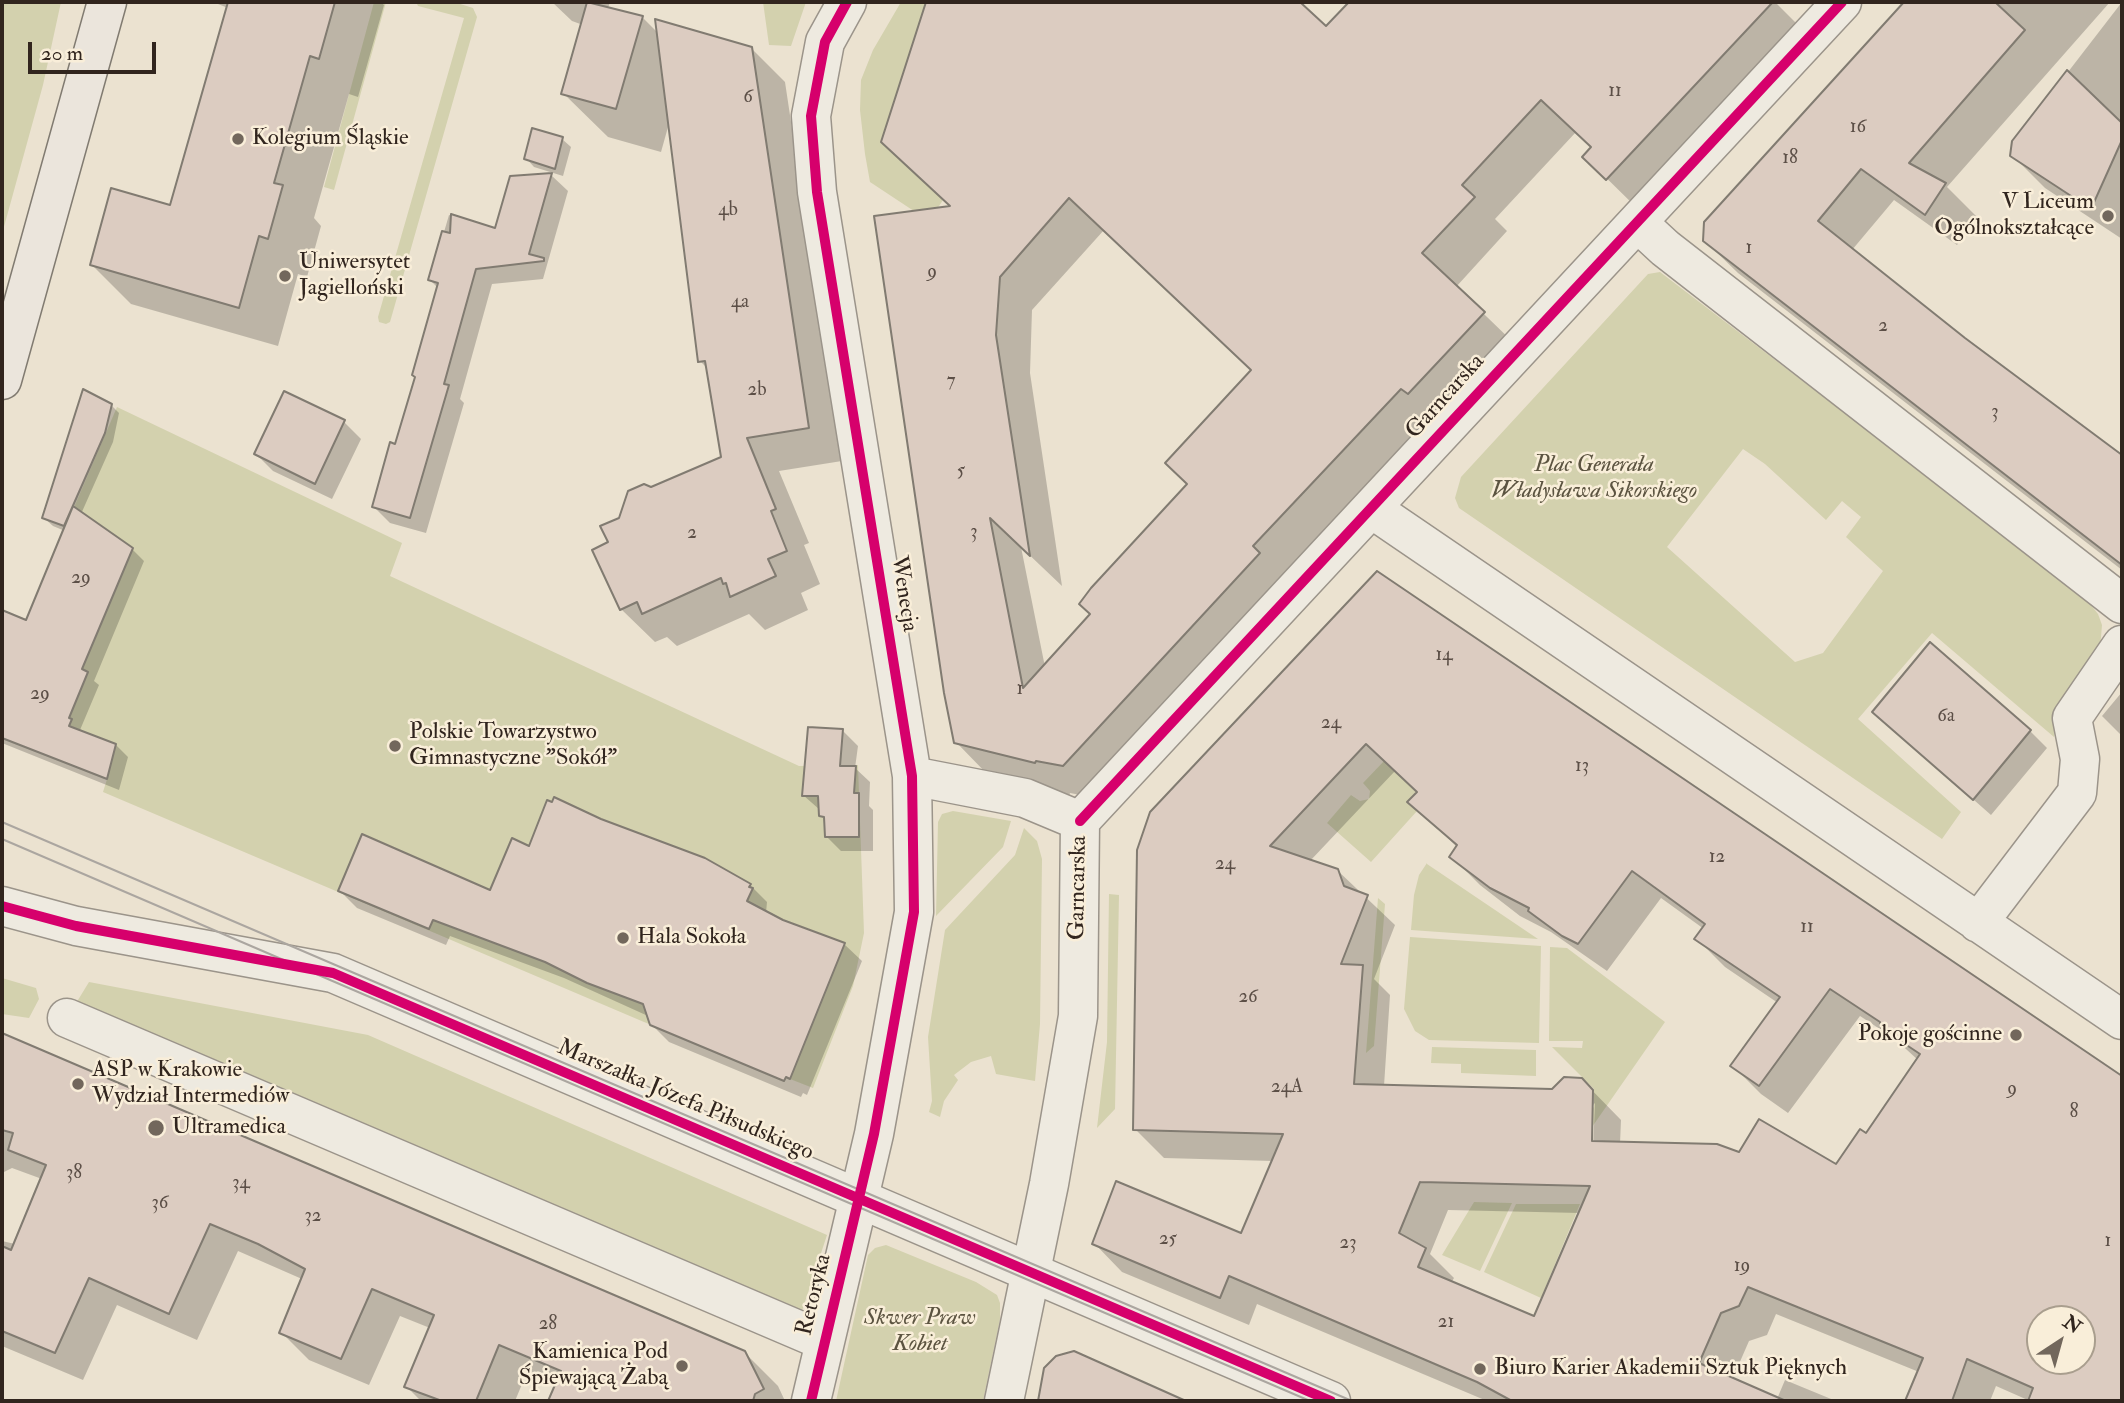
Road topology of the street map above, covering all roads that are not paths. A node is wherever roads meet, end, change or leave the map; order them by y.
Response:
1 (107, 2) edge
2 (847, 2) edge
3 (1842, 2) edge
4 (1638, 223) junction
5 (2, 380) edge
6 (1373, 509) junction
7 (2122, 604) edge
8 (2122, 645) edge
9 (912, 776) junction
10 (1080, 821) junction
11 (2, 906) edge
12 (1978, 923) junction
13 (67, 1018) dead end
14 (2122, 1020) edge
15 (859, 1199) junction
16 (1031, 1272) junction
17 (824, 1341) junction
18 (811, 1401) edge
19 (1003, 1401) edge
20 (1332, 1401) edge

1 - 5 main road
2 - 9 street, Wenecja
3 - 4 street, Garncarska
4 - 6 street, Garncarska
4 - 7 street
6 - 10 street, Garncarska
6 - 12 street
8 - 12 street
9 - 10 street
9 - 15 street, Wenecja
10 - 16 street, Garncarska
11 - 15 street, Marszałka Józefa Piłsudskiego
12 - 14 street
13 - 17 street
15 - 16 street, Marszałka Józefa Piłsudskiego
15 - 17 street, Retoryka
16 - 19 street
16 - 20 street, Marszałka Józefa Piłsudskiego
17 - 18 street, Retoryka

